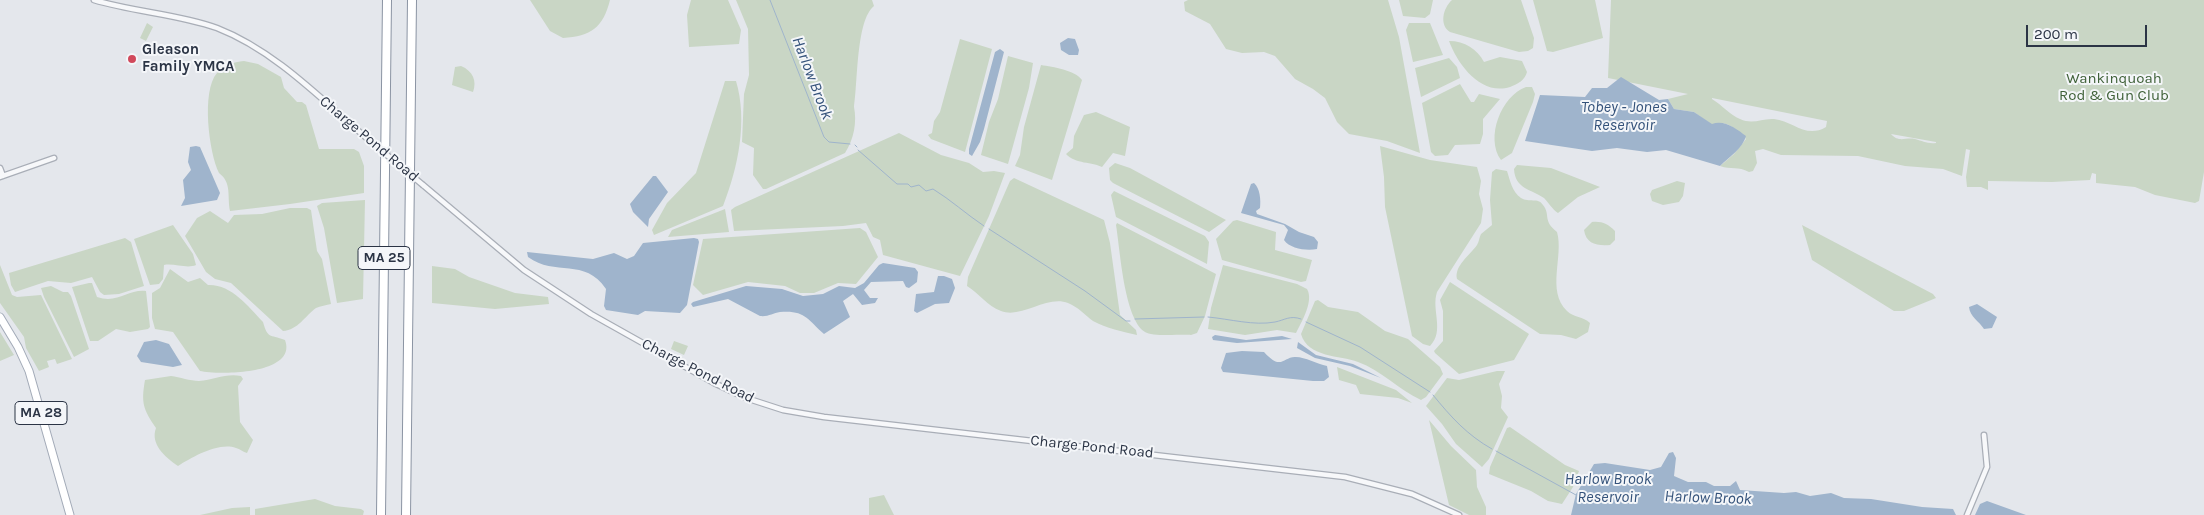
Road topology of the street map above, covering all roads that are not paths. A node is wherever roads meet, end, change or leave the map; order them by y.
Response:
1 (94, 0) edge
2 (387, 0) edge
3 (412, 0) edge
4 (54, 158) dead end
5 (0, 168) edge
6 (1, 176) edge
7 (0, 317) edge
8 (1984, 435) dead end
9 (70, 515) edge
10 (381, 515) edge
11 (406, 515) edge
12 (1459, 515) edge
13 (1967, 515) edge

1 - 12 street, Charge Pond Road, bridge
2 - 10 highway, MA 25
3 - 11 highway, MA 25
4 - 6 street
5 - 6 street
7 - 9 main road, MA 28
8 - 13 street

